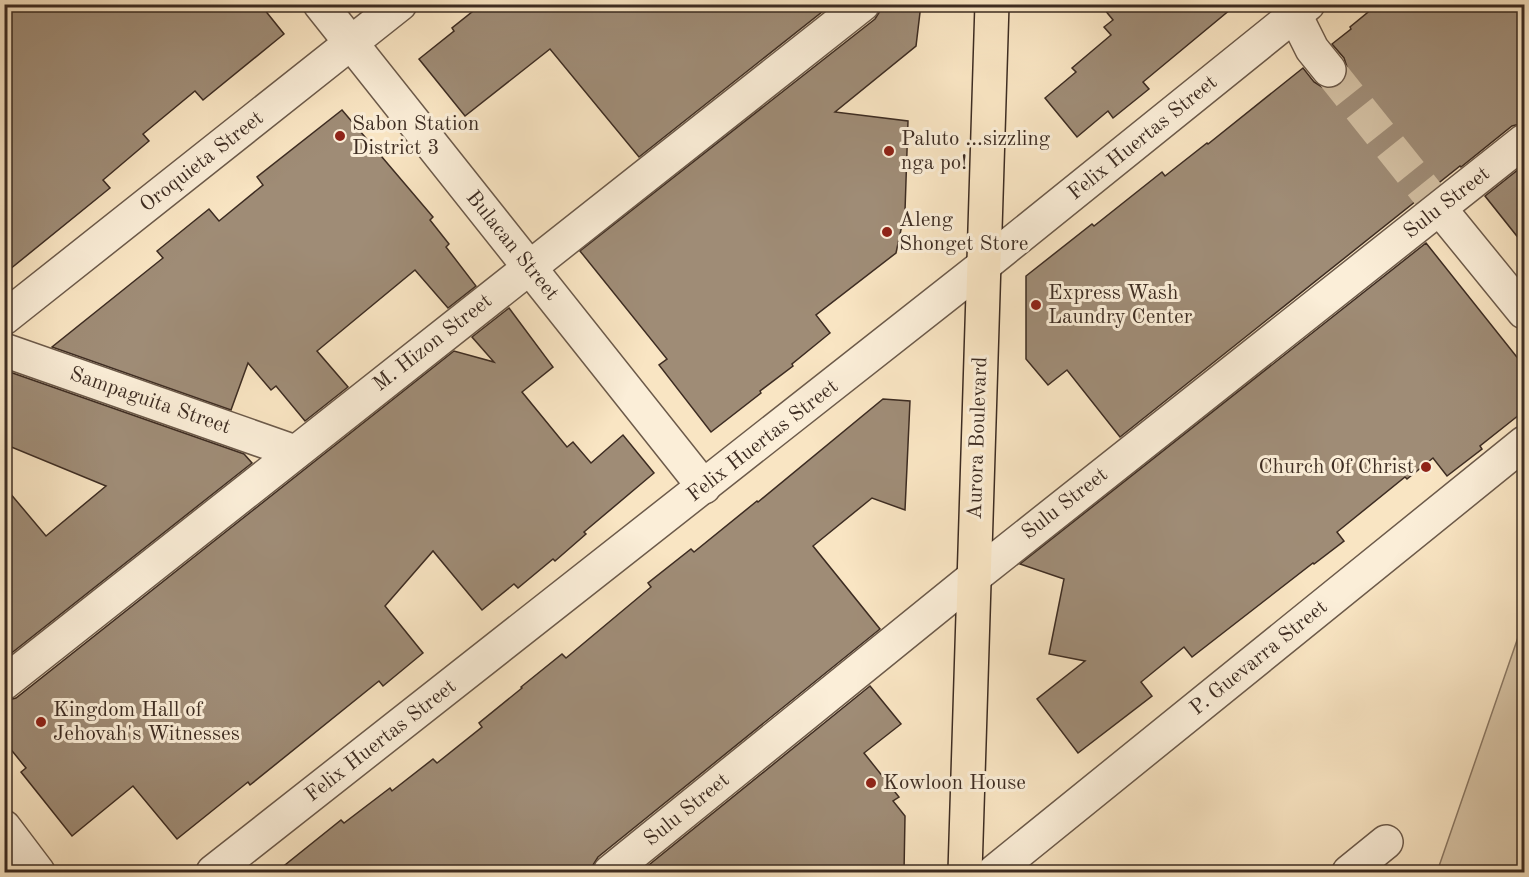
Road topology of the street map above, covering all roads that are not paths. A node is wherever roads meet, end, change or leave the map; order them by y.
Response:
1 (320, 4) edge
2 (400, 4) edge
3 (863, 4) edge
4 (992, 4) edge
5 (1297, 8) edge
6 (351, 44) junction
7 (1329, 70) tunnel mouth
8 (1524, 141) edge
9 (1440, 208) junction
10 (983, 266) junction
11 (529, 267) junction
12 (1524, 312) edge
13 (4, 318) edge
14 (4, 350) edge
15 (1524, 443) edge
16 (295, 452) junction
17 (704, 487) junction
18 (974, 577) junction
19 (4, 683) edge
20 (4, 827) edge
21 (1386, 842) dead end
22 (1025, 862) edge
23 (38, 873) edge
24 (213, 873) edge
25 (610, 873) edge
26 (965, 873) edge
27 (994, 873) edge
28 (1349, 873) edge

1 - 6 street, Bulacan Street
2 - 6 street, Oroquieta Street
3 - 11 street, M. Hizon Street
4 - 10 main road, Aurora Boulevard
5 - 7 street
5 - 10 street, Felix Huertas Street
6 - 11 street, Bulacan Street
6 - 13 street, Oroquieta Street
8 - 9 street, Sulu Street
9 - 12 street
9 - 18 street, Sulu Street
10 - 17 street, Felix Huertas Street
10 - 18 main road, Aurora Boulevard
11 - 16 street, M. Hizon Street
11 - 17 street, Bulacan Street
14 - 16 street, Sampaguita Street
15 - 22 street, P. Guevarra Street
16 - 19 street, M. Hizon Street
17 - 24 street, Felix Huertas Street
18 - 25 street, Sulu Street
18 - 26 main road, Aurora Boulevard
20 - 23 street
21 - 28 street
22 - 27 street, P. Guevarra Street

